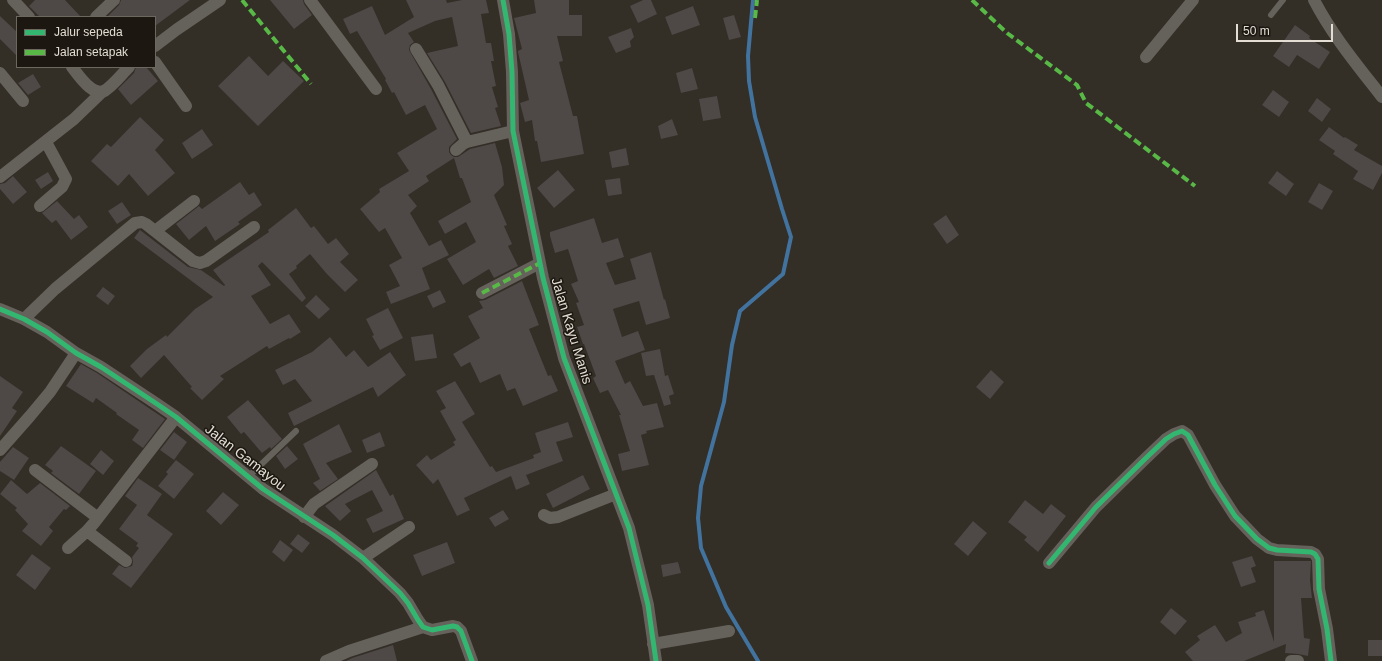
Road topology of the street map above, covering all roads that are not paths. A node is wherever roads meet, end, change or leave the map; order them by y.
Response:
1 (114, 0) edge
2 (220, 0) edge
3 (310, 0) edge
4 (503, 0) edge
5 (1193, 0) edge
6 (1283, 0) edge
7 (1314, 0) edge
8 (20, 2) edge
9 (1271, 15) dead end
10 (28, 16) edge
11 (97, 16) edge
12 (156, 45) edge
13 (416, 49) dead end
14 (1146, 57) dead end
15 (156, 63) edge
16 (73, 68) edge
17 (128, 68) edge
18 (0, 73) edge
19 (376, 89) dead end
20 (101, 93) junction
21 (1382, 97) edge
22 (23, 101) dead end
23 (186, 106) dead end
24 (513, 131) junction
25 (46, 142) junction
26 (467, 142) junction
27 (456, 150) dead end
28 (0, 177) edge
29 (194, 201) dead end
30 (40, 206) dead end
31 (254, 227) dead end
32 (156, 231) junction
33 (540, 264) junction
34 (482, 293) dead end
35 (0, 309) edge
36 (24, 319) junction
37 (76, 353) junction
38 (176, 417) junction
39 (296, 431) dead end
40 (0, 450) edge
41 (372, 464) dead end
42 (35, 470) dead end
43 (248, 477) junction
44 (616, 494) junction
45 (544, 515) dead end
46 (304, 517) junction
47 (98, 518) junction
48 (409, 527) dead end
49 (87, 531) junction
50 (68, 548) dead end
51 (363, 558) junction
52 (126, 561) dead end
53 (1049, 563) dead end
54 (424, 627) junction
55 (729, 631) dead end
56 (653, 644) junction
57 (326, 661) edge
58 (472, 661) edge
59 (656, 661) edge
60 (1291, 661) edge
61 (1298, 661) edge
62 (1331, 661) edge

1 - 11 street
2 - 12 street
3 - 19 street
4 - 24 street, Jalan Kayu Manis
5 - 14 street
6 - 9 lane
7 - 21 street
8 - 10 street
13 - 26 street
15 - 23 street
16 - 20 street
17 - 20 street
18 - 22 street
20 - 25 street
24 - 26 street
24 - 33 street, Jalan Kayu Manis
25 - 28 street
25 - 30 street
26 - 27 street
29 - 32 street
31 - 32 street
32 - 36 street
33 - 34 street
33 - 44 street, Jalan Kayu Manis
35 - 36 street, Jalan Gamayou
36 - 37 street, Jalan Gamayou
37 - 38 street, Jalan Gamayou
37 - 40 street
38 - 43 street, Jalan Gamayou
38 - 47 street
39 - 43 lane
41 - 46 street
42 - 47 street
43 - 46 street, Jalan Gamayou
44 - 45 street
44 - 56 street, Jalan Kayu Manis
46 - 51 street, Jalan Gamayou
47 - 49 street
48 - 51 street
49 - 50 street
49 - 52 street
51 - 54 street, Jalan Gamayou
53 - 62 street
54 - 57 street
54 - 58 street
55 - 56 street
56 - 59 street, Jalan Kayu Manis
60 - 61 street

